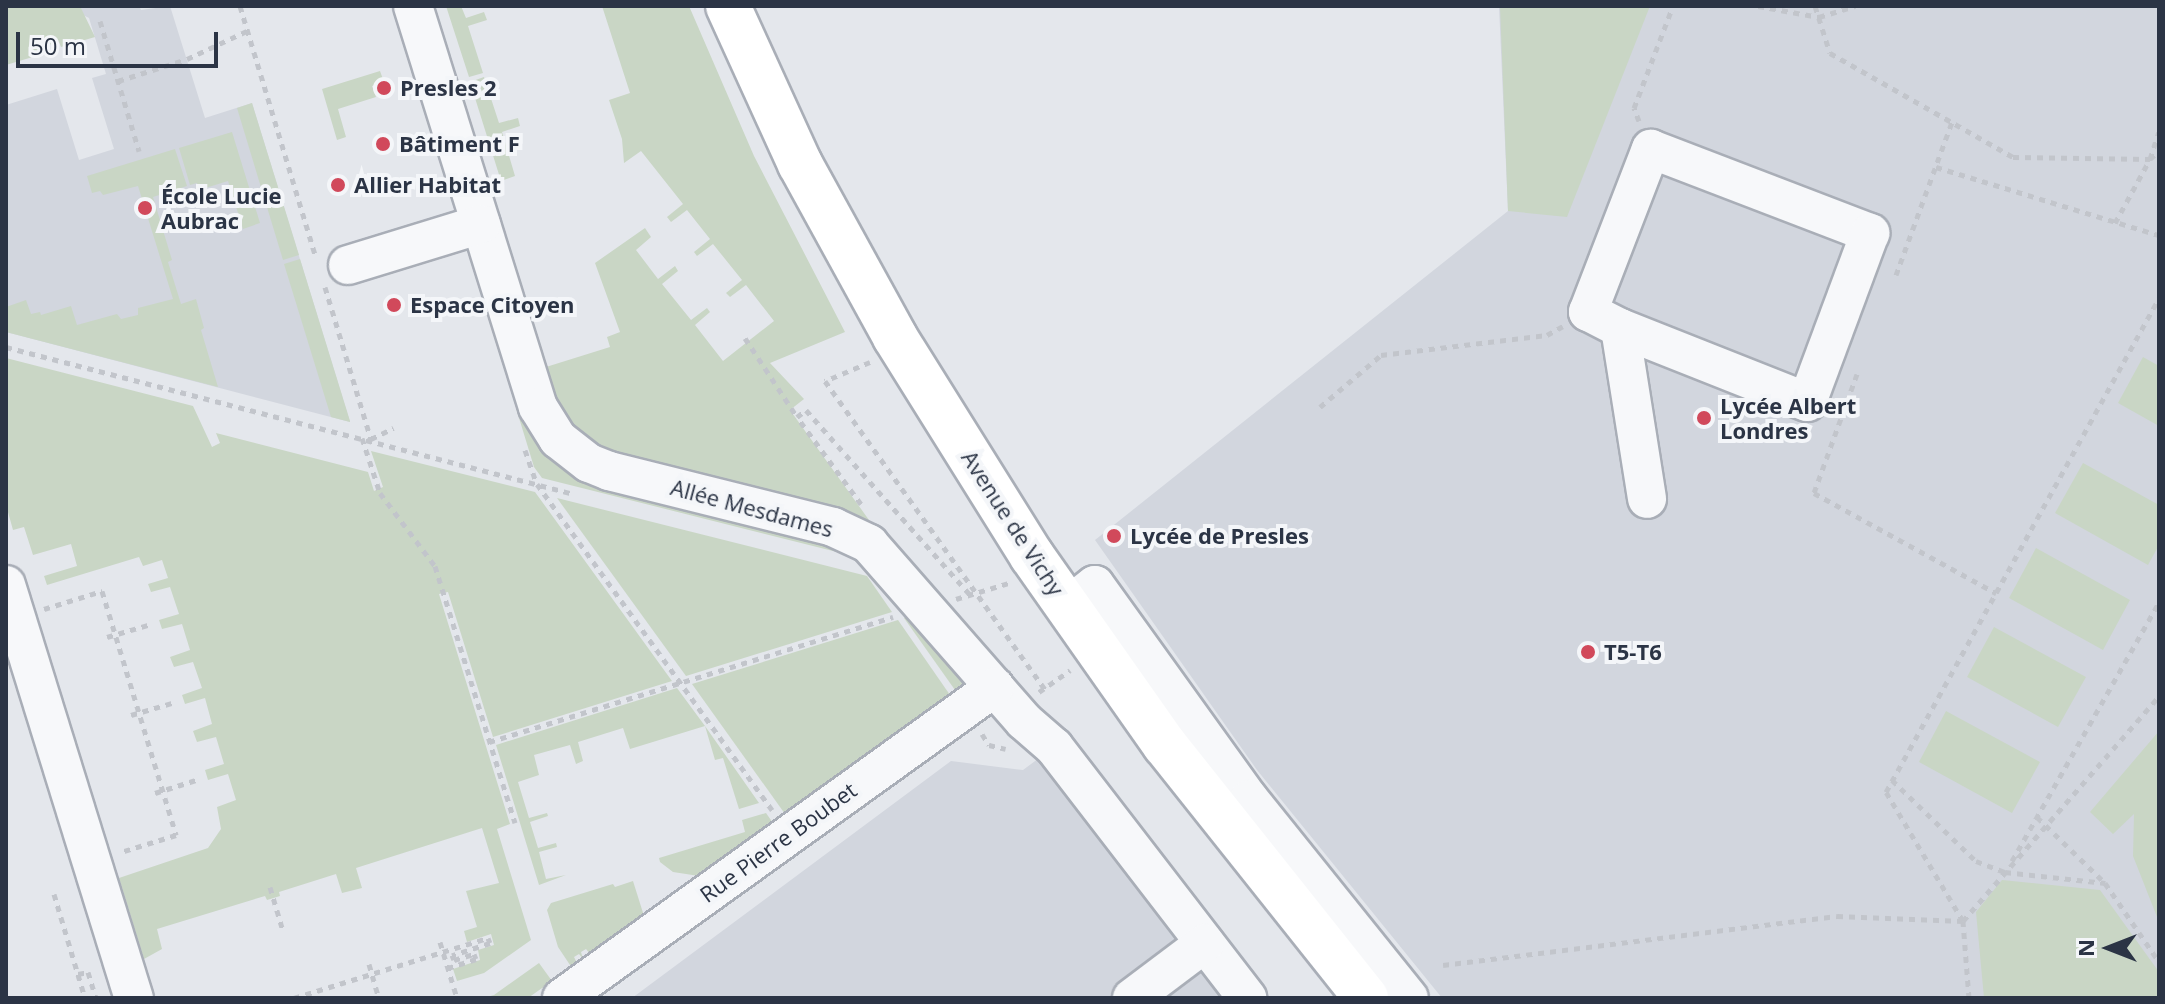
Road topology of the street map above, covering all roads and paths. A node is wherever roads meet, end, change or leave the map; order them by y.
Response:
1 (240, 6) edge
2 (413, 6) edge
3 (728, 6) edge
4 (1673, 6) edge
5 (1758, 6) edge
6 (1815, 6) edge
7 (1855, 6) edge
8 (1819, 17) junction
9 (100, 21) dead end
10 (247, 31) junction
11 (118, 81) junction
12 (1952, 122) junction
13 (2159, 132) edge
14 (1651, 149) junction
15 (139, 151) dead end
16 (2159, 151) edge
17 (2150, 159) junction
18 (1936, 167) junction
19 (2115, 223) junction
20 (481, 224) junction
21 (2159, 235) edge
22 (329, 267) junction
23 (1896, 275) dead end
24 (2159, 298) edge
25 (1604, 320) junction
26 (745, 338) dead end
27 (6, 347) edge
28 (880, 358) dead end
29 (1857, 374) dead end
30 (1320, 407) dead end
31 (797, 417) dead end
32 (394, 428) dead end
33 (362, 437) junction
34 (371, 439) junction
35 (537, 484) junction
36 (584, 496) dead end
37 (1647, 499) dead end
38 (1021, 580) dead end
39 (6, 585) edge
40 (978, 592) junction
41 (1996, 593) junction
42 (970, 595) dead end
43 (1081, 596) junction
44 (2159, 602) edge
45 (889, 603) dead end
46 (34, 611) dead end
47 (148, 625) dead end
48 (115, 635) junction
49 (107, 637) dead end
50 (1065, 674) dead end
51 (682, 682) junction
52 (995, 687) junction
53 (2159, 696) edge
54 (172, 703) dead end
55 (964, 709) junction
56 (139, 713) junction
57 (131, 715) dead end
58 (489, 742) junction
59 (1015, 752) dead end
60 (196, 780) dead end
61 (1892, 780) junction
62 (163, 790) junction
63 (155, 793) dead end
64 (2037, 817) junction
65 (515, 823) dead end
66 (2047, 824) junction
67 (789, 834) junction
68 (108, 856) dead end
69 (2005, 872) junction
70 (2105, 883) junction
71 (270, 887) dead end
72 (54, 894) dead end
73 (1963, 921) junction
74 (283, 931) dead end
75 (67, 938) junction
76 (58, 941) dead end
77 (440, 942) dead end
78 (1205, 943) junction
79 (443, 952) junction
80 (2159, 962) edge
81 (369, 964) dead end
82 (1443, 965) dead end
83 (448, 968) junction
84 (78, 974) junction
85 (372, 974) junction
86 (297, 987) dead end
87 (298, 997) edge
88 (85, 998) edge
89 (96, 998) edge
90 (134, 998) edge
91 (379, 998) edge
92 (457, 998) edge
93 (562, 998) edge
94 (1132, 998) edge
95 (1247, 998) edge
96 (1366, 998) edge
97 (1409, 998) edge
98 (1969, 998) edge

1 - 10 path
2 - 20 street, Allée Mesdames
3 - 43 main road, Avenue de Vichy
4 - 14 path
5 - 8 path
6 - 8 path
7 - 8 path
8 - 12 path
9 - 11 path
10 - 11 path
10 - 22 path
11 - 15 path
12 - 17 path
12 - 18 path
13 - 17 path
14 - 25 street
14 - 25 street
16 - 17 path
17 - 19 path
18 - 19 path
18 - 23 path
19 - 21 path
20 - 22 street
20 - 52 street, Allée Mesdames
22 - 34 path
24 - 41 path
25 - 30 path
25 - 37 street
26 - 31 path
27 - 33 path
28 - 40 path
29 - 41 path
32 - 34 path
33 - 34 path
33 - 58 path
34 - 35 path
35 - 36 path
35 - 51 path
38 - 40 path
39 - 90 street
40 - 42 path
40 - 50 path
41 - 61 path
43 - 96 main road, Avenue de Vichy
43 - 97 street
44 - 64 path
45 - 51 path
46 - 48 path
47 - 48 path
48 - 49 path
48 - 56 path
51 - 58 path
51 - 67 path
52 - 55 street, Rue Pierre Boubet
52 - 78 street, Allée Mesdames
53 - 66 path
54 - 56 path
55 - 59 path
55 - 67 street, Rue Pierre Boubet
56 - 57 path
56 - 62 path
58 - 65 path
60 - 62 path
61 - 69 path
61 - 73 path
62 - 63 path
62 - 68 path
64 - 66 path
64 - 69 path
66 - 69 path
66 - 70 path
67 - 93 street, Rue Pierre Boubet
69 - 70 path
69 - 73 path
70 - 80 path
71 - 74 path
72 - 75 path
73 - 82 path
73 - 98 path
75 - 76 path
75 - 84 path
77 - 79 path
78 - 94 street
78 - 95 street, Allée Mesdames
79 - 83 path
79 - 83 path
79 - 85 path
81 - 85 path
83 - 92 path
84 - 88 path
84 - 89 path
85 - 87 path
85 - 91 path
86 - 87 path

